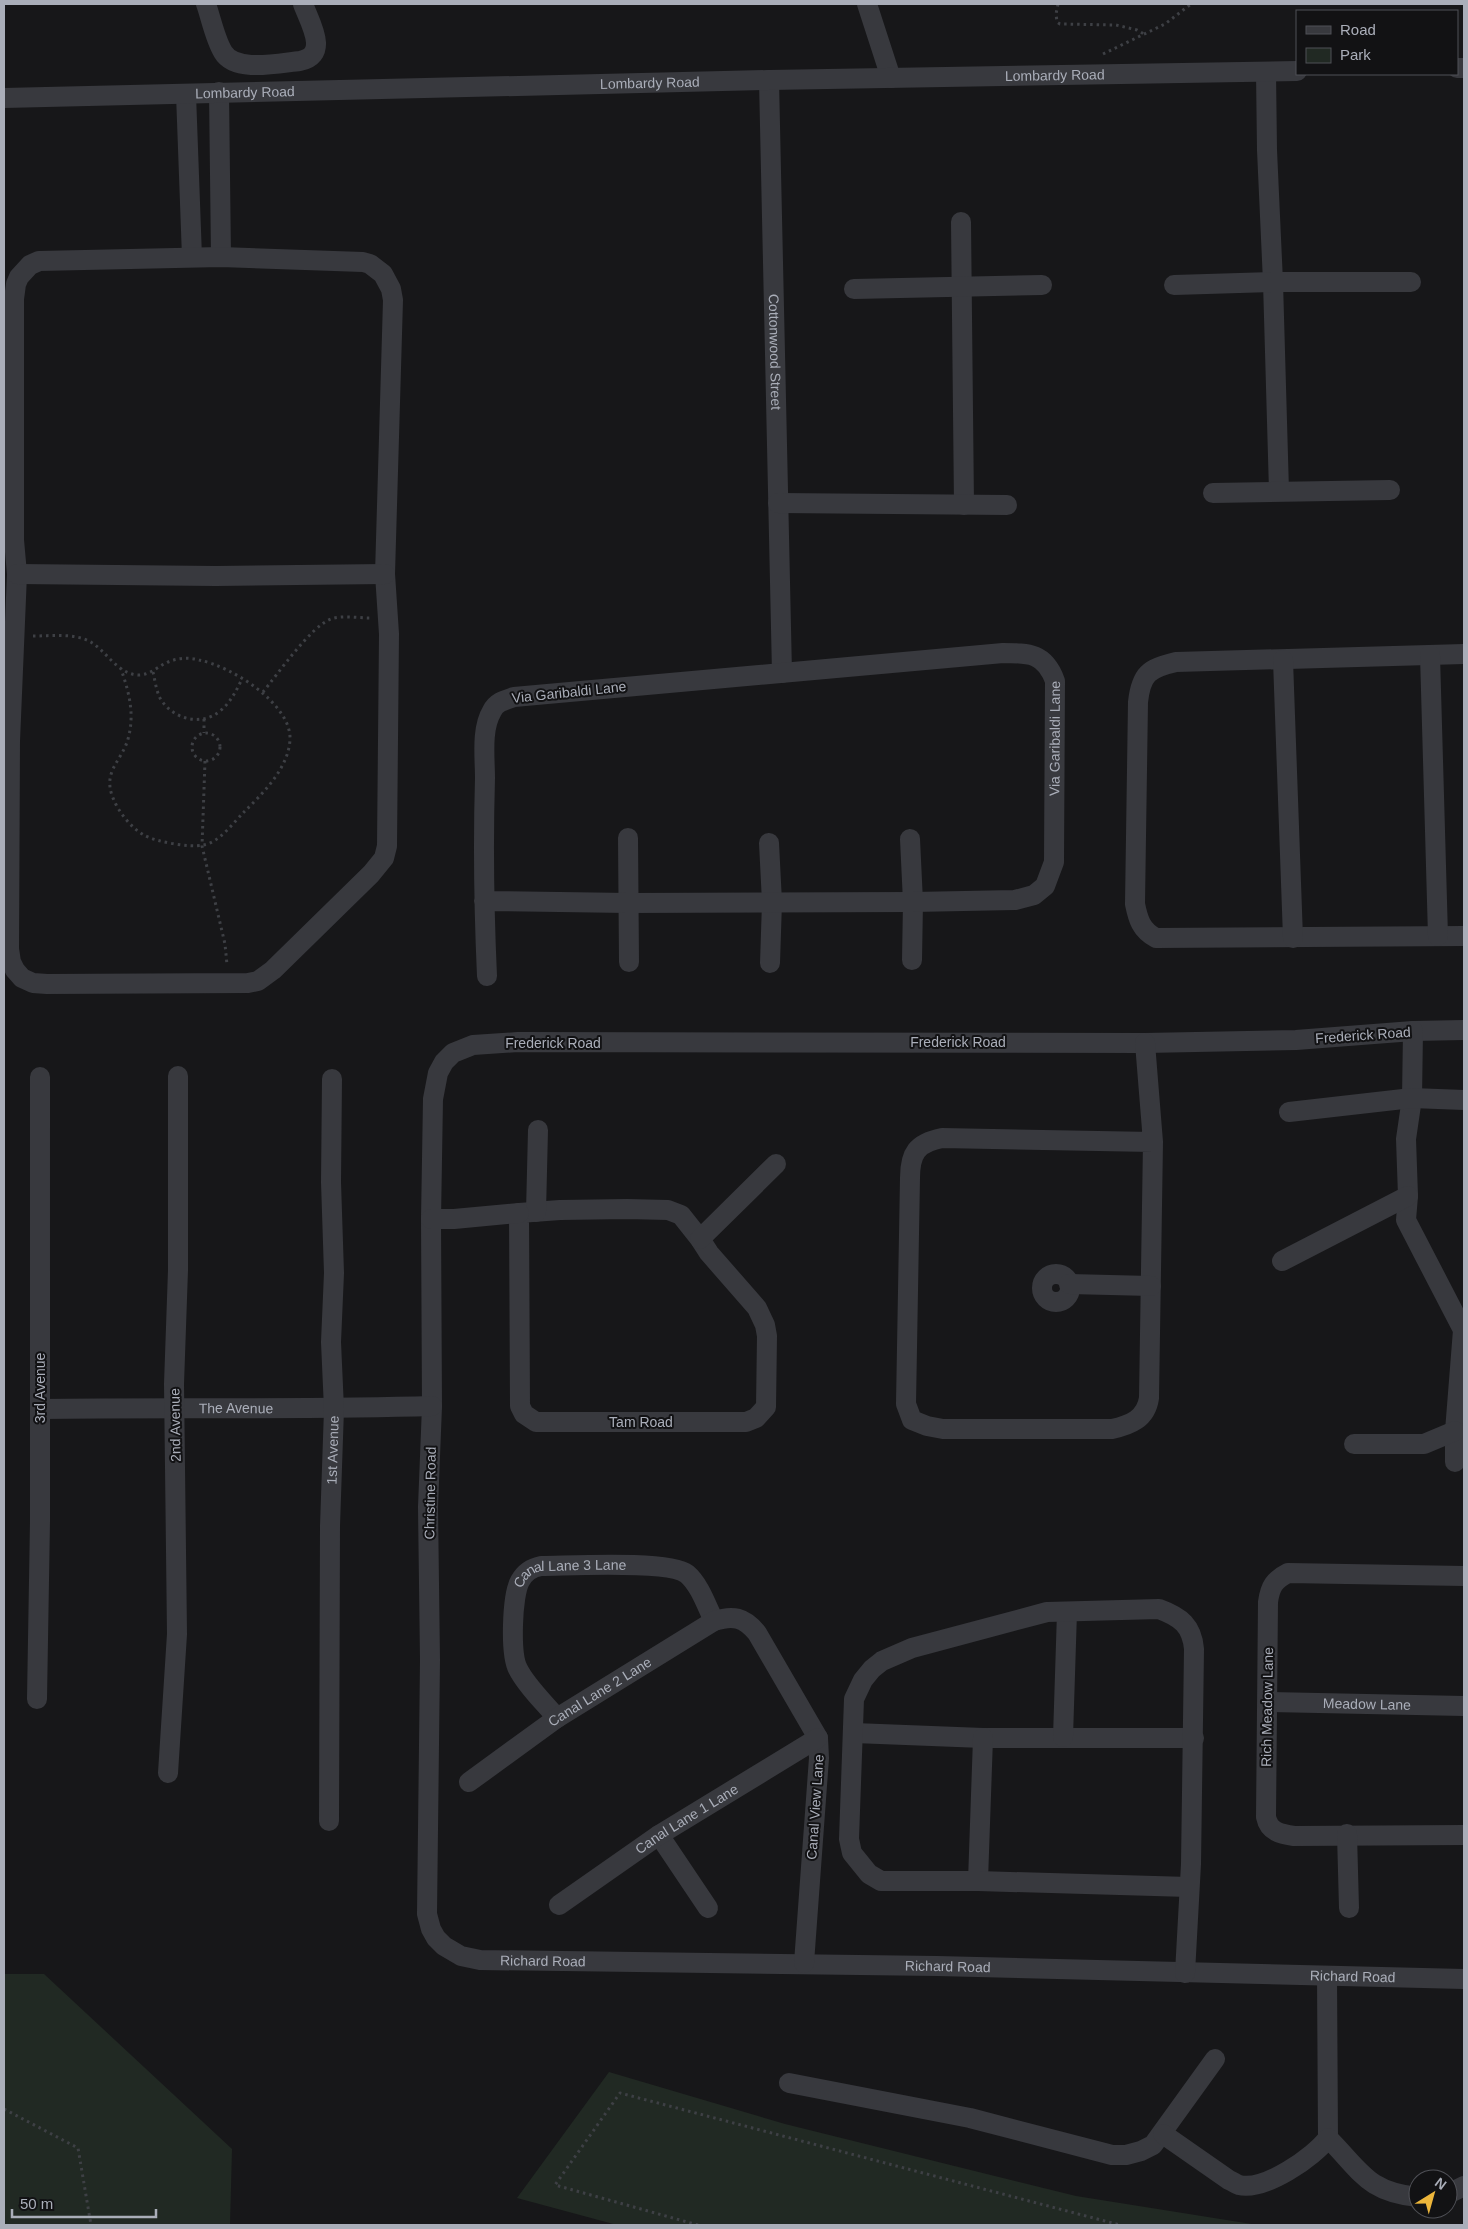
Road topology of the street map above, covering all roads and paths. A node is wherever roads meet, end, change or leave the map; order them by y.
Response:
1 (206, 4) edge
2 (303, 4) edge
3 (867, 4) edge
4 (1058, 4) edge
5 (1191, 4) edge
6 (1144, 34) junction
7 (1296, 71) edge
8 (1266, 72) junction
9 (1096, 75) junction
10 (891, 78) junction
11 (768, 80) junction
12 (219, 92) junction
13 (186, 94) junction
14 (4, 98) edge
15 (961, 222) dead end
16 (192, 257) junction
17 (221, 257) junction
18 (1273, 282) junction
19 (1411, 282) dead end
20 (1042, 285) dead end
21 (1174, 286) dead end
22 (962, 287) junction
23 (854, 289) dead end
24 (1390, 490) dead end
25 (1279, 491) junction
26 (1213, 493) dead end
27 (778, 503) junction
28 (964, 505) junction
29 (1007, 505) dead end
30 (17, 574) junction
31 (385, 574) junction
32 (388, 619) junction
33 (14, 637) junction
34 (1464, 654) edge
35 (1430, 655) junction
36 (1283, 660) junction
37 (121, 669) junction
38 (153, 672) junction
39 (782, 673) junction
40 (242, 679) junction
41 (263, 692) junction
42 (204, 719) junction
43 (204, 733) junction
44 (205, 761) junction
45 (628, 838) dead end
46 (910, 839) dead end
47 (769, 843) dead end
48 (202, 846) junction
49 (484, 901) junction
50 (772, 902) junction
51 (913, 902) junction
52 (628, 904) junction
53 (1438, 936) junction
54 (1464, 936) edge
55 (1292, 938) junction
56 (912, 960) dead end
57 (629, 962) dead end
58 (770, 963) dead end
59 (488, 976) dead end
60 (229, 984) junction
61 (1464, 1030) edge
62 (1413, 1031) junction
63 (1145, 1043) junction
64 (453, 1053) joint
65 (178, 1076) dead end
66 (40, 1078) dead end
67 (332, 1079) dead end
68 (1412, 1098) junction
69 (1464, 1100) edge
70 (1288, 1112) dead end
71 (538, 1130) dead end
72 (1153, 1142) junction
73 (776, 1164) dead end
74 (1408, 1196) junction
75 (527, 1213) junction
76 (431, 1219) junction
77 (700, 1239) junction
78 (1282, 1262) dead end
79 (1069, 1284) dead end
80 (1151, 1286) junction
81 (1462, 1364) edge
82 (432, 1406) junction
83 (174, 1407) junction
84 (40, 1409) junction
85 (334, 1409) junction
86 (1458, 1438) edge
87 (1354, 1444) dead end
88 (1455, 1462) dead end
89 (1464, 1576) edge
90 (1067, 1612) junction
91 (737, 1617) joint
92 (714, 1621) junction
93 (37, 1699) dead end
94 (1268, 1702) junction
95 (1464, 1706) edge
96 (557, 1718) junction
97 (854, 1733) junction
98 (1063, 1737) junction
99 (818, 1738) junction
100 (983, 1738) junction
101 (1194, 1738) junction
102 (168, 1773) dead end
103 (469, 1782) dead end
104 (329, 1821) dead end
105 (1347, 1834) junction
106 (659, 1835) junction
107 (1464, 1835) edge
108 (978, 1881) junction
109 (1189, 1887) junction
110 (559, 1905) dead end
111 (708, 1908) dead end
112 (1349, 1908) dead end
113 (436, 1938) joint
114 (804, 1963) junction
115 (1185, 1973) junction
116 (1327, 1976) junction
117 (1464, 1980) edge
118 (1215, 2060) dead end
119 (789, 2083) dead end
120 (4, 2110) edge
121 (1163, 2134) junction
122 (1328, 2138) junction
123 (1408, 2195) edge
124 (91, 2225) edge
125 (698, 2225) edge
126 (1120, 2225) edge

1 - 2 street
3 - 10 street
4 - 6 path
5 - 6 path
6 - 9 path
7 - 8 street, Lombardy Road
8 - 9 street, Lombardy Road
8 - 18 street
9 - 10 street, Lombardy Road
10 - 11 street, Lombardy Road
11 - 12 street, Lombardy Road
11 - 27 street, Cottonwood Street
12 - 13 street, Lombardy Road
12 - 17 street
13 - 14 street, Lombardy Road
13 - 16 street
15 - 22 street
16 - 17 street
16 - 30 street
17 - 31 street
18 - 19 street
18 - 21 street
18 - 25 street
20 - 22 street
22 - 23 street
22 - 28 street
24 - 25 street
25 - 26 street
27 - 28 street
27 - 39 street, Cottonwood Street
28 - 29 street
30 - 31 street
30 - 33 street
31 - 32 street
32 - 41 path
32 - 60 street
33 - 37 path
33 - 60 street
34 - 35 street
35 - 36 street
35 - 53 street
36 - 55 street
36 - 55 street
37 - 38 path
37 - 48 path
38 - 40 path
38 - 42 path
39 - 49 street, Via Garibaldi Lane
39 - 51 street, Via Garibaldi Lane
40 - 41 path
40 - 42 path
41 - 48 path
42 - 43 path
43 - 44 path
43 - 44 path
44 - 48 path
45 - 52 street
46 - 51 street
47 - 50 street
48 - 60 path
49 - 52 street, Via Garibaldi Lane
49 - 59 street, Via Garibaldi Lane
50 - 51 street, Via Garibaldi Lane
50 - 52 street, Via Garibaldi Lane
50 - 58 street
51 - 56 street
52 - 57 street
53 - 54 street
53 - 55 street
61 - 62 street, Frederick Road
62 - 63 street, Frederick Road
62 - 68 street
63 - 64 street, Frederick Road
63 - 72 street
64 - 76 street, Christine Road
65 - 83 street, 2nd Avenue
66 - 84 street, 3rd Avenue
67 - 85 street, 1st Avenue
68 - 69 street
68 - 70 street
68 - 74 street
71 - 75 street, Tam Road
72 - 80 street
72 - 80 street
73 - 77 street
74 - 78 street
74 - 81 street
75 - 76 street, Tam Road
75 - 77 street, Tam Road
75 - 77 street, Tam Road
76 - 82 street, Christine Road
79 - 80 street
81 - 86 street
82 - 85 street, The Avenue
82 - 113 street, Christine Road
83 - 84 street, The Avenue
83 - 85 street, The Avenue
83 - 102 street, 2nd Avenue
84 - 93 street, 3rd Avenue
85 - 104 street, 1st Avenue
86 - 87 street
86 - 88 street
89 - 94 street, Rich Meadow Lane
90 - 97 street
90 - 98 street
90 - 101 street
91 - 92 street, Canal Lane 2 Lane
91 - 99 street, Canal View Lane
92 - 96 street, Canal Lane 2 Lane
92 - 96 street, Canal Lane 3 Lane
94 - 95 street, Meadow Lane
94 - 105 street, Rich Meadow Lane
96 - 103 street, Canal Lane 2 Lane
97 - 100 street
97 - 108 street
98 - 100 street
98 - 101 street
99 - 106 street, Canal Lane 1 Lane
99 - 114 street, Canal View Lane
100 - 108 street
101 - 109 street
105 - 107 street, Rich Meadow Lane
105 - 112 street
106 - 110 street, Canal Lane 1 Lane
106 - 111 street
108 - 109 street
109 - 115 street
113 - 114 street, Richard Road
114 - 115 street, Richard Road
115 - 116 street, Richard Road
116 - 117 street, Richard Road
116 - 122 street
118 - 121 street
119 - 121 street
120 - 124 path
121 - 122 street
122 - 123 street
125 - 126 path

